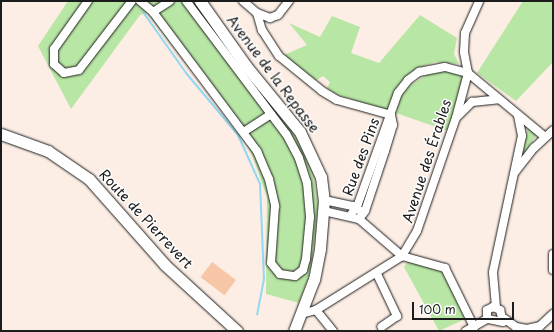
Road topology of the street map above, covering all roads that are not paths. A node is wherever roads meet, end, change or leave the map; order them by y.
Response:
1 (88, 1) edge
2 (132, 1) edge
3 (140, 1) edge
4 (170, 1) edge
5 (186, 1) edge
6 (200, 1) edge
7 (243, 1) edge
8 (289, 1) edge
9 (479, 1) edge
10 (153, 12) junction
11 (257, 13) junction
12 (468, 74) junction
13 (499, 99) junction
14 (271, 114) junction
15 (518, 114) junction
16 (391, 115) junction
17 (456, 118) junction
18 (553, 130) edge
19 (245, 131) junction
20 (1, 134) edge
21 (545, 137) junction
22 (518, 156) junction
23 (526, 158) junction
24 (513, 176) junction
25 (324, 206) junction
26 (356, 207) junction
27 (350, 216) junction
28 (362, 220) junction
29 (553, 254) edge
30 (402, 256) junction
31 (553, 270) edge
32 (377, 274) junction
33 (496, 307) junction
34 (316, 310) junction
35 (302, 314) junction
36 (553, 314) edge
37 (487, 319) junction
38 (504, 320) junction
39 (381, 327) dead end
40 (474, 327) junction
41 (237, 331) edge
42 (294, 331) edge
43 (333, 331) edge
44 (466, 331) edge
45 (509, 331) edge

1 - 2 street
3 - 10 street
4 - 10 street
5 - 14 street
6 - 25 street, Avenue de la Repasse
7 - 11 street
8 - 11 street
9 - 12 street
10 - 19 street
11 - 16 street
12 - 13 street, Rue des Pins
12 - 16 street, Rue des Pins
12 - 17 street, Avenue des Érables
13 - 15 street, Rue des Pins
13 - 17 street
14 - 19 street
14 - 19 street
15 - 21 street, Rue des Pins
15 - 22 street
16 - 26 street, Rue des Pins
16 - 28 street, Rue des Pins
17 - 30 street, Avenue des Érables
18 - 21 street
20 - 41 street, Route de Pierrevert
21 - 23 street
22 - 23 street
22 - 24 street
23 - 24 street
24 - 33 street
25 - 26 street
25 - 27 street
25 - 35 street, Avenue de la Repasse
26 - 27 street, Rue des Pins
26 - 28 street
27 - 28 street
28 - 30 street
29 - 31 street
30 - 32 street, Avenue des Érables
30 - 40 street
32 - 34 street, Avenue des Érables
32 - 39 street
33 - 37 street
33 - 38 street
34 - 35 street, Avenue des Érables
34 - 43 street
35 - 42 street, Avenue de la Repasse
36 - 38 street
37 - 38 street
37 - 40 street
38 - 45 street
40 - 44 street

